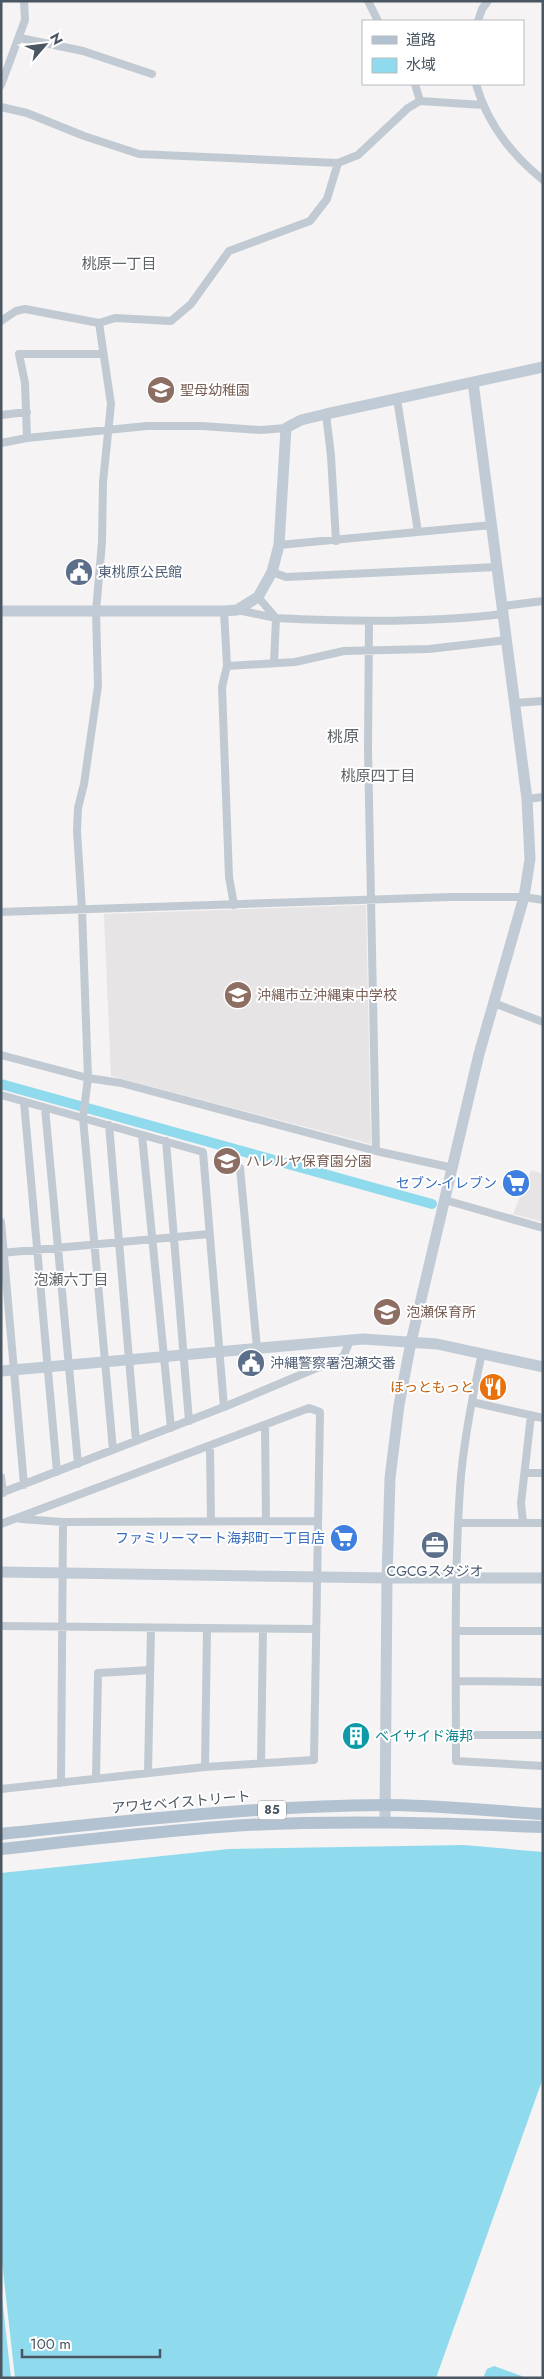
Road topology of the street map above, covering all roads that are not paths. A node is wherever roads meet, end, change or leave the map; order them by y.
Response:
1 (24, 1) edge
2 (368, 1) edge
3 (488, 1) edge
4 (378, 20) edge
5 (478, 20) edge
6 (20, 38) junction
7 (152, 74) dead end
8 (1, 85) edge
9 (415, 85) edge
10 (476, 85) edge
11 (420, 100) junction
12 (483, 105) junction
13 (1, 107) edge
14 (338, 164) junction
15 (543, 180) edge
16 (1, 321) edge
17 (99, 323) junction
18 (103, 354) junction
19 (543, 367) edge
20 (473, 382) junction
21 (397, 399) junction
22 (27, 412) junction
23 (1, 414) edge
24 (326, 414) junction
25 (286, 428) junction
26 (109, 430) junction
27 (27, 438) junction
28 (1, 443) edge
29 (492, 525) junction
30 (418, 532) junction
31 (336, 540) junction
32 (279, 545) junction
33 (497, 567) junction
34 (272, 572) junction
35 (258, 597) junction
36 (542, 603) edge
37 (96, 610) junction
38 (237, 610) junction
39 (503, 610) junction
40 (1, 611) edge
41 (224, 611) junction
42 (276, 618) junction
43 (368, 621) junction
44 (507, 640) junction
45 (370, 651) junction
46 (274, 663) junction
47 (227, 666) junction
48 (543, 701) edge
49 (514, 703) junction
50 (543, 796) edge
51 (527, 798) junction
52 (524, 897) junction
53 (371, 900) junction
54 (543, 900) edge
55 (234, 906) junction
56 (82, 910) junction
57 (1, 912) edge
58 (494, 1003) junction
59 (543, 1022) edge
60 (1, 1055) edge
61 (88, 1078) junction
62 (1, 1096) edge
63 (24, 1102) junction
64 (45, 1108) junction
65 (83, 1118) junction
66 (109, 1125) junction
67 (142, 1135) junction
68 (166, 1141) junction
69 (376, 1152) junction
70 (240, 1168) dead end
71 (453, 1168) junction
72 (445, 1200) junction
73 (1, 1222) edge
74 (543, 1228) edge
75 (209, 1234) junction
76 (173, 1238) junction
77 (151, 1240) junction
78 (118, 1242) junction
79 (94, 1244) junction
80 (57, 1248) junction
81 (36, 1250) junction
82 (3, 1253) edge
83 (350, 1341) junction
84 (411, 1342) junction
85 (256, 1348) junction
86 (219, 1351) junction
87 (482, 1353) junction
88 (184, 1355) junction
89 (164, 1356) junction
90 (128, 1359) junction
91 (104, 1362) junction
92 (69, 1366) junction
93 (543, 1366) edge
94 (48, 1367) junction
95 (14, 1370) junction
96 (1, 1371) edge
97 (472, 1402) junction
98 (224, 1407) junction
99 (531, 1415) junction
100 (543, 1418) edge
101 (189, 1421) junction
102 (265, 1425) junction
103 (171, 1428) junction
104 (136, 1441) junction
105 (210, 1447) junction
106 (114, 1450) junction
107 (78, 1464) junction
108 (57, 1472) junction
109 (525, 1473) junction
110 (543, 1473) edge
111 (1, 1477) edge
112 (24, 1485) junction
113 (2, 1493) edge
114 (17, 1519) junction
115 (211, 1520) junction
116 (266, 1521) junction
117 (63, 1522) junction
118 (317, 1522) junction
119 (458, 1523) junction
120 (523, 1523) junction
121 (543, 1523) edge
122 (1, 1524) edge
123 (1, 1572) edge
124 (63, 1573) junction
125 (316, 1576) junction
126 (386, 1578) junction
127 (456, 1578) junction
128 (543, 1578) edge
129 (1, 1626) edge
130 (61, 1626) junction
131 (151, 1629) junction
132 (207, 1629) junction
133 (315, 1629) junction
134 (263, 1630) junction
135 (456, 1630) junction
136 (543, 1631) edge
137 (150, 1670) junction
138 (456, 1681) junction
139 (543, 1682) edge
140 (456, 1735) junction
141 (543, 1735) edge
142 (261, 1763) junction
143 (543, 1766) edge
144 (205, 1767) junction
145 (148, 1772) junction
146 (96, 1778) junction
147 (61, 1783) junction
148 (1, 1789) edge
149 (385, 1805) junction
150 (543, 1814) edge
151 (385, 1821) junction
152 (543, 1827) edge
153 (1, 1834) edge
154 (3, 1849) edge

1 - 6 street
2 - 4 street
3 - 5 street
6 - 7 street
6 - 8 street
9 - 11 street
10 - 12 street
11 - 12 street
11 - 14 street
12 - 15 street
13 - 14 street
14 - 17 street
16 - 17 street
17 - 18 street
18 - 22 street
18 - 26 street
19 - 20 street
20 - 21 street
20 - 29 street
21 - 24 street
21 - 30 street
22 - 23 street
22 - 27 street
24 - 25 street
24 - 31 street
25 - 26 street
25 - 32 street
26 - 27 street
26 - 37 street
27 - 28 street
29 - 30 street
29 - 33 street
30 - 31 street
31 - 32 street
32 - 34 street
33 - 34 street
33 - 39 street
34 - 35 street
35 - 38 street
35 - 42 street
36 - 39 street
37 - 40 street
37 - 41 street
37 - 56 street
38 - 41 street
38 - 42 street
39 - 43 street
39 - 44 street
41 - 47 street
42 - 43 street
42 - 46 street
43 - 45 street
44 - 45 street
44 - 49 street
45 - 46 street
45 - 53 street
46 - 47 street
47 - 55 street
48 - 49 street
49 - 51 street
50 - 51 street
51 - 52 street
52 - 53 street
52 - 54 street
52 - 58 street
53 - 55 street
53 - 69 street
55 - 56 street
56 - 57 street
56 - 61 street
58 - 59 street
58 - 71 street
60 - 61 street
61 - 65 street
61 - 69 street
62 - 63 street
63 - 64 street
63 - 81 street
64 - 65 street
64 - 80 street
65 - 66 street
65 - 79 street
66 - 67 street
66 - 78 street
67 - 68 street
67 - 77 street
68 - 75 street
68 - 76 street
69 - 71 street
70 - 85 street
71 - 72 street
72 - 74 street
72 - 84 street
73 - 82 street
75 - 76 street
75 - 86 street
76 - 77 street
76 - 88 street
77 - 78 street
77 - 89 street
78 - 79 street
78 - 90 street
79 - 80 street
79 - 91 street
80 - 81 street
80 - 92 street
81 - 82 street
81 - 94 street
82 - 95 street
83 - 84 street
83 - 85 street
83 - 98 street
84 - 87 street
84 - 126 street
85 - 86 street
86 - 88 street
86 - 98 street
87 - 93 street
87 - 97 street
88 - 89 street
88 - 101 street
89 - 90 street
89 - 103 street
90 - 91 street
90 - 104 street
91 - 92 street
91 - 106 street
92 - 94 street
92 - 107 street
94 - 95 street
94 - 108 street
95 - 96 street
95 - 112 street
97 - 99 street
97 - 119 street
98 - 101 street
99 - 100 street
99 - 109 street
101 - 103 street
102 - 105 street
102 - 116 street
102 - 118 street
103 - 104 street
104 - 106 street
105 - 114 street
105 - 115 street
106 - 107 street
107 - 108 street
108 - 112 street
109 - 110 street
109 - 120 street
111 - 113 street
112 - 113 street
114 - 117 street
114 - 122 street
115 - 116 street
115 - 117 street
116 - 118 street
117 - 124 street
118 - 125 street
119 - 120 street
119 - 127 street
120 - 121 street
123 - 124 street
124 - 125 street
124 - 130 street
125 - 126 street
125 - 133 street
126 - 127 street
126 - 149 street
127 - 128 street
127 - 135 street
129 - 130 street
130 - 131 street
130 - 147 street
131 - 132 street
131 - 137 street
132 - 134 street
132 - 144 street
133 - 134 street
133 - 142 street
134 - 142 street
135 - 136 street
135 - 138 street
137 - 145 street
137 - 146 street
138 - 139 street
138 - 140 street
140 - 141 street
140 - 143 street
142 - 144 street
144 - 145 street
145 - 146 street
146 - 147 street
147 - 148 street
149 - 150 main road, アワセベイストリート / 85
149 - 151 street
149 - 153 main road, アワセベイストリート / 85
151 - 152 main road, アワセベイストリート / 85
151 - 154 main road, アワセベイストリート / 85

